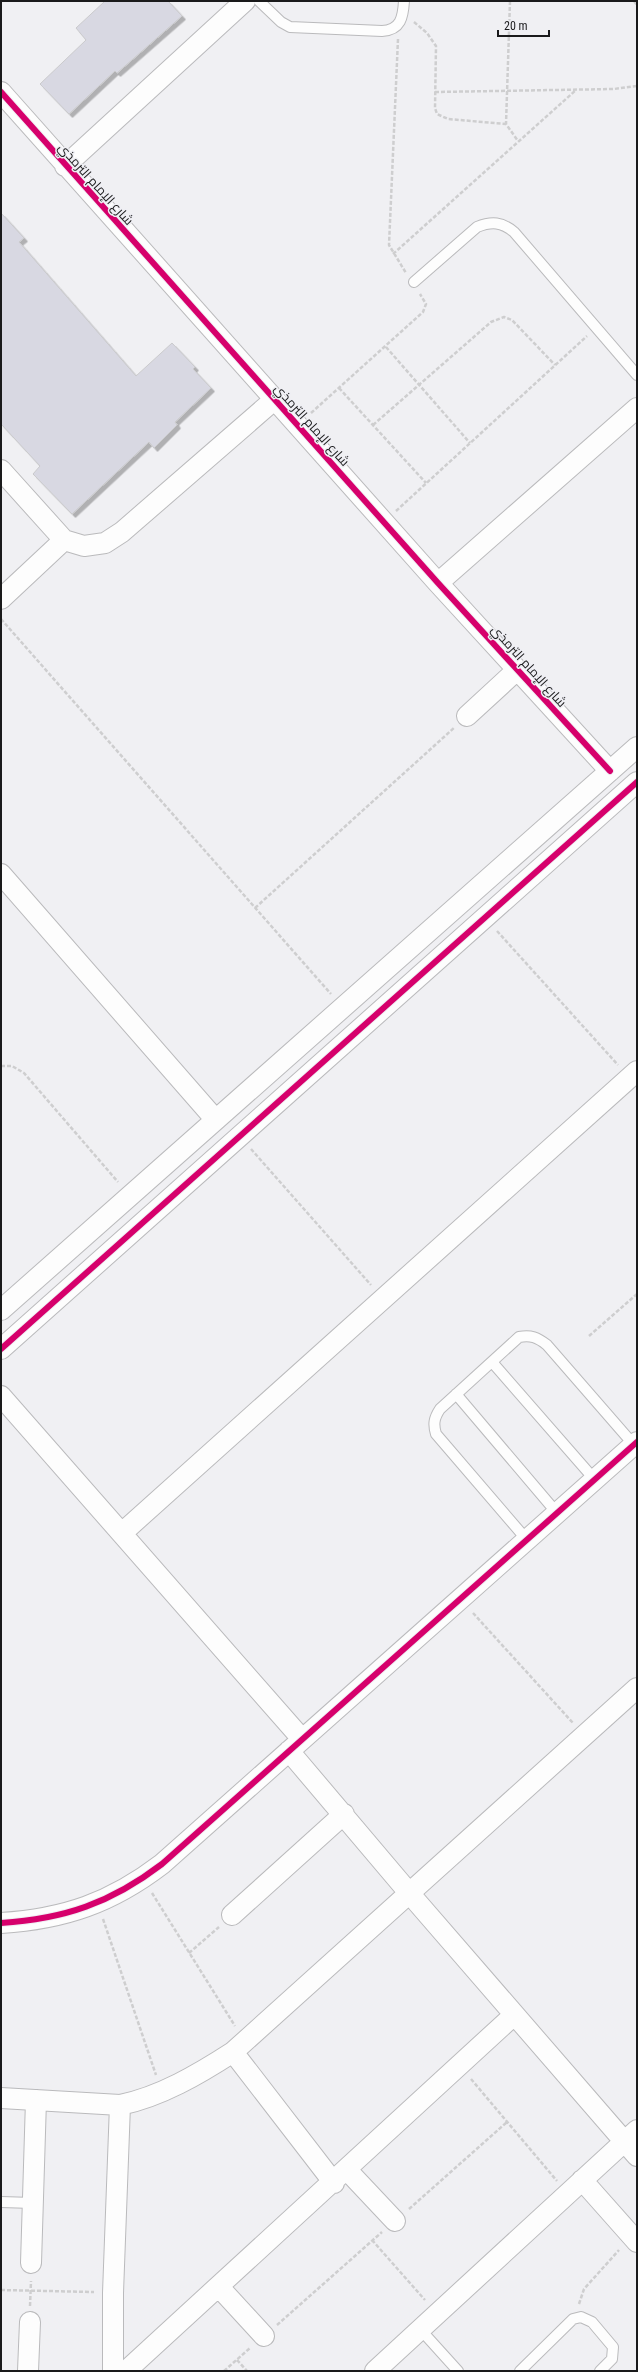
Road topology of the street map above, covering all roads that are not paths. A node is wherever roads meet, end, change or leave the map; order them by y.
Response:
1 (245, 1) edge
2 (259, 1) edge
3 (404, 1) edge
4 (1, 92) edge
5 (65, 166) junction
6 (414, 282) road end
7 (637, 375) edge
8 (274, 400) junction
9 (637, 408) edge
10 (1, 470) edge
11 (64, 540) junction
12 (438, 583) junction
13 (1, 599) edge
14 (517, 670) junction
15 (467, 716) road end
16 (637, 747) edge
17 (610, 771) junction
18 (637, 782) edge
19 (550, 824) junction
20 (566, 844) junction
21 (1, 874) edge
22 (294, 1049) junction
23 (312, 1070) junction
24 (633, 1074) edge
25 (215, 1119) junction
26 (153, 1174) junction
27 (172, 1195) junction
28 (30, 1284) junction
29 (48, 1306) junction
30 (1, 1310) edge
31 (1, 1349) edge
32 (492, 1362) junction
33 (456, 1394) junction
34 (1, 1396) edge
35 (636, 1443) edge
36 (595, 1480) junction
37 (557, 1513) junction
38 (122, 1533) junction
39 (527, 1540) junction
40 (637, 1688) edge
41 (296, 1745) junction
42 (344, 1814) junction
43 (410, 1894) junction
44 (232, 1915) road end
45 (1, 1923) edge
46 (514, 2015) junction
47 (239, 2047) junction
48 (1, 2098) edge
49 (36, 2100) junction
50 (120, 2105) junction
51 (630, 2136) edge
52 (637, 2156) edge
53 (341, 2177) junction
54 (575, 2187) junction
55 (1, 2202) edge
56 (33, 2203) junction
57 (395, 2221) road end
58 (634, 2239) edge
59 (32, 2263) road end
60 (219, 2287) junction
61 (30, 2322) road end
62 (420, 2329) junction
63 (264, 2336) road end
64 (28, 2371) edge
65 (113, 2371) edge
66 (126, 2371) edge
67 (375, 2371) edge
68 (458, 2371) edge
69 (520, 2371) edge
70 (600, 2371) edge

1 - 5 street
2 - 3 lane
4 - 5 street, شارع الإمام الترمذي
5 - 8 street, شارع الإمام الترمذي
6 - 7 lane
8 - 11 street
8 - 12 street, شارع الإمام الترمذي
9 - 12 street
10 - 11 street
11 - 13 street
12 - 14 street, شارع الإمام الترمذي
14 - 15 street
14 - 17 street, شارع الإمام الترمذي
16 - 17 street
17 - 19 street
18 - 20 street
19 - 20 street
19 - 22 street
20 - 23 street
21 - 25 street
22 - 23 street
22 - 25 street
23 - 27 street
24 - 38 street
25 - 26 street
26 - 27 street
26 - 28 street
27 - 29 street
28 - 29 street
28 - 30 street
29 - 31 street
32 - 33 lane
32 - 35 lane
32 - 36 lane
33 - 37 lane
33 - 39 lane
34 - 38 street
35 - 36 street
36 - 37 street
37 - 39 street
38 - 41 street
39 - 41 street
40 - 43 street
41 - 42 street
41 - 45 street
42 - 43 street
42 - 44 street
43 - 46 street
43 - 47 street
46 - 51 street
46 - 53 street
47 - 50 street
47 - 53 street
48 - 49 street
49 - 50 street
49 - 56 street
50 - 65 street
51 - 52 street
51 - 54 street
53 - 57 street
53 - 60 street
54 - 58 street
54 - 62 street
55 - 56 lane
56 - 59 street
60 - 63 street
60 - 66 street
61 - 64 street
62 - 67 street
62 - 68 lane
69 - 70 lane

